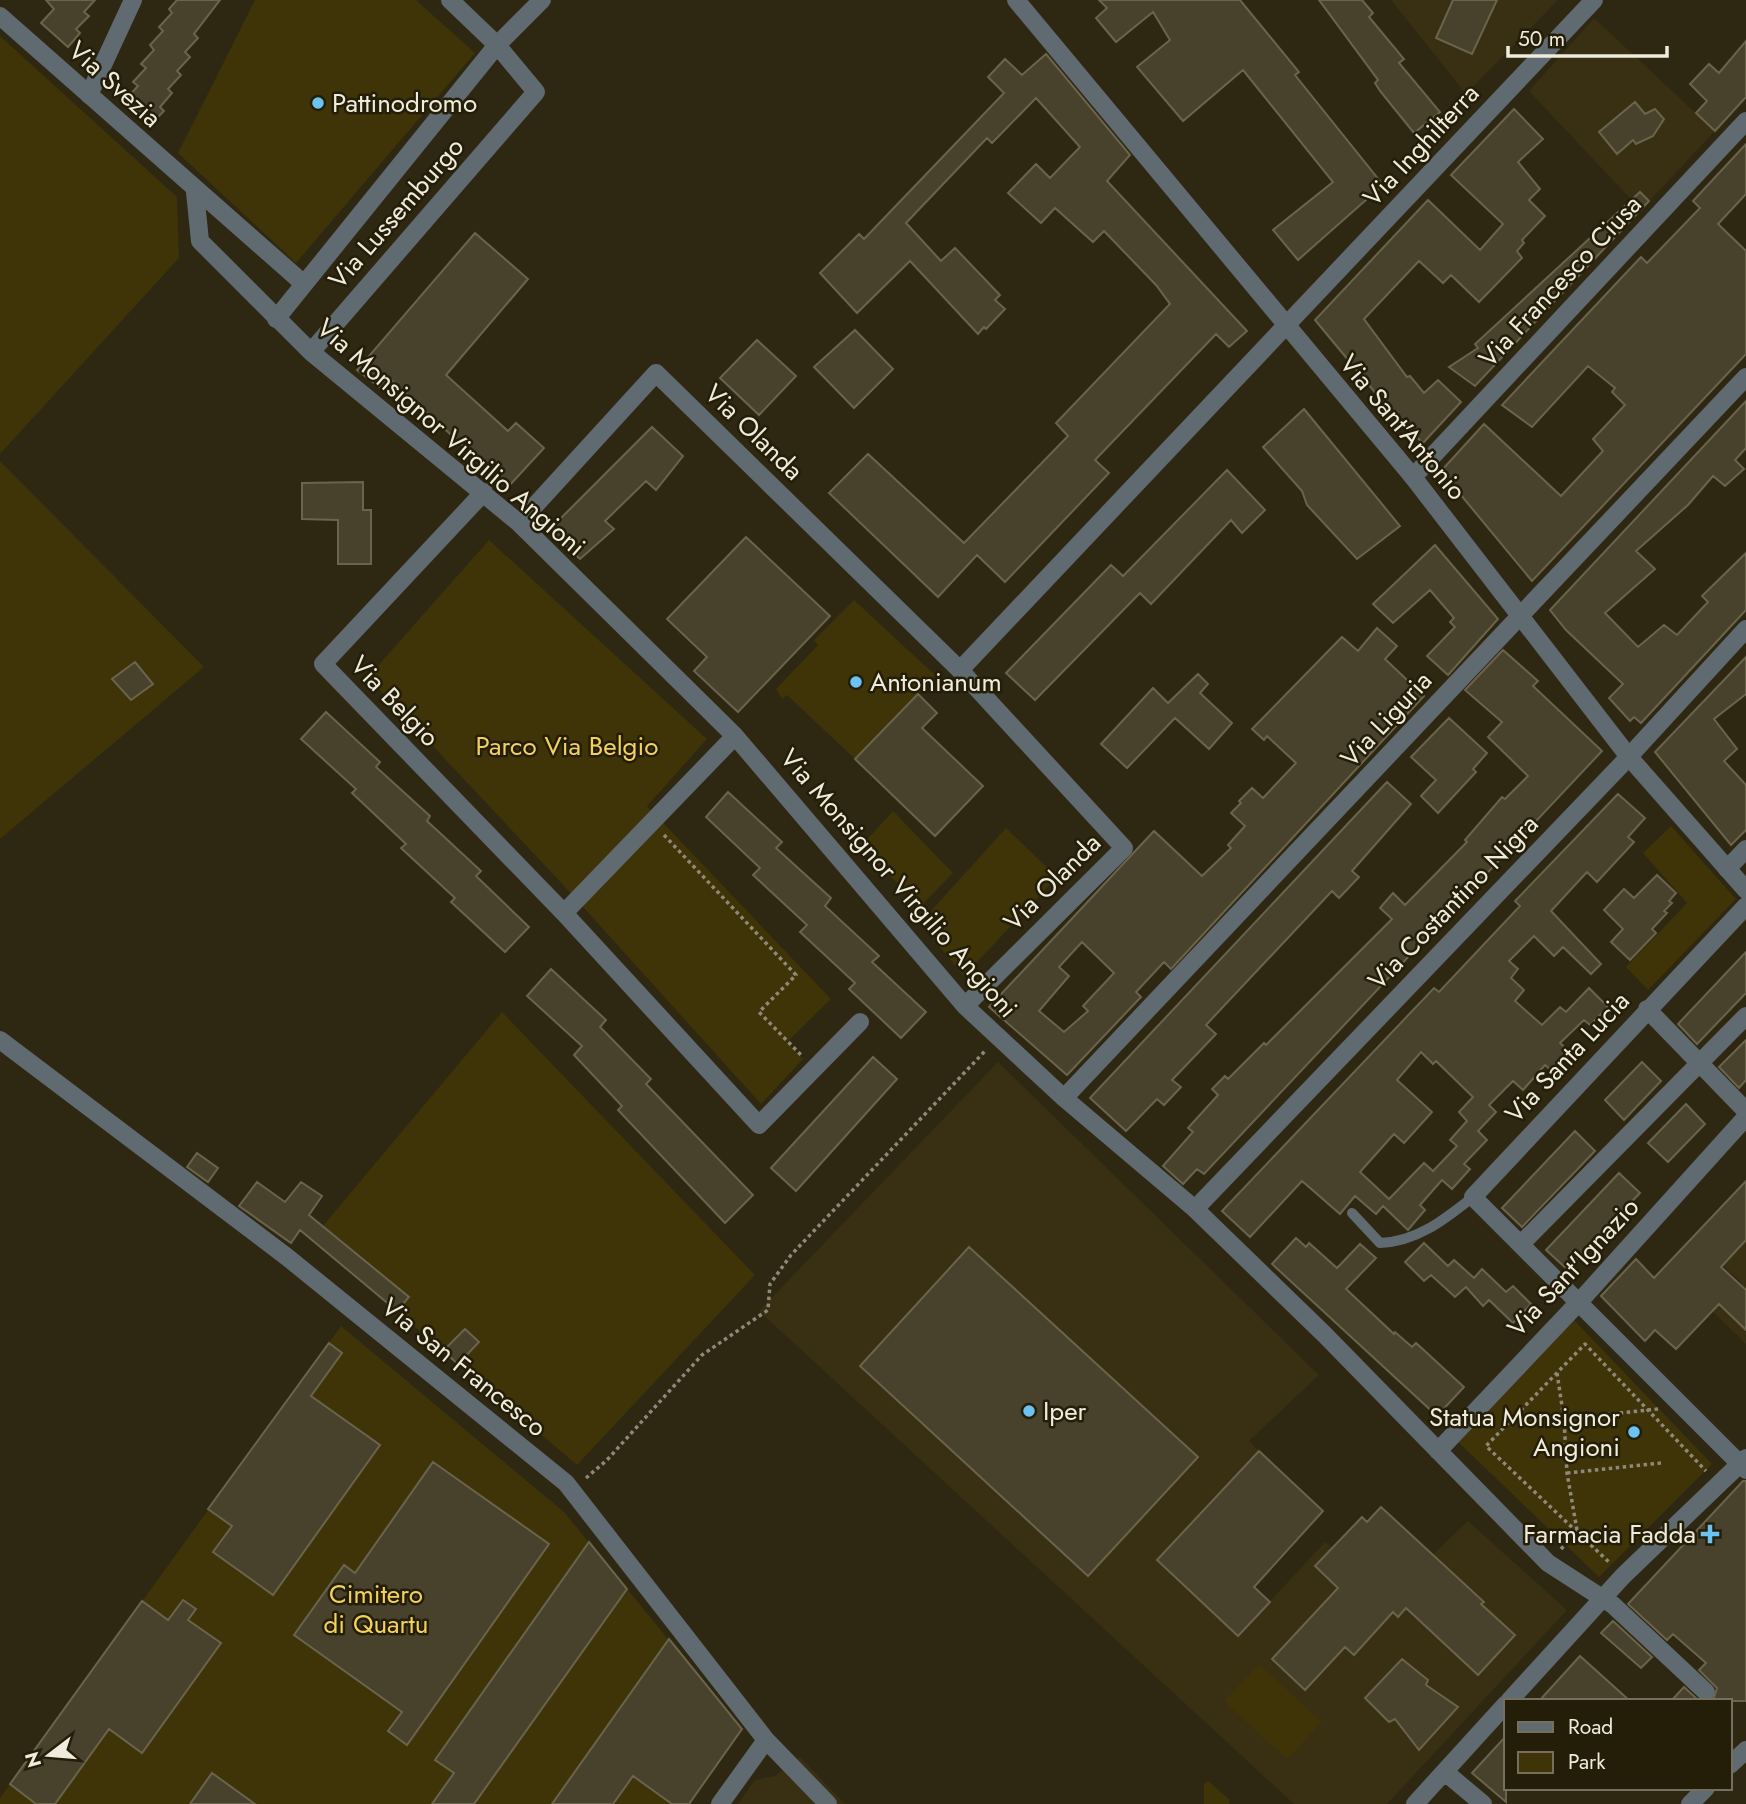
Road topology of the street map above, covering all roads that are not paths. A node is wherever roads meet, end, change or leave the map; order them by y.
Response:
1 (133, 0) edge
2 (450, 0) edge
3 (542, 0) edge
4 (1016, 0) edge
5 (1594, 0) edge
6 (0, 16) edge
7 (497, 45) junction
8 (89, 95) junction
9 (1746, 121) edge
10 (195, 191) junction
11 (304, 284) junction
12 (276, 319) junction
13 (1285, 327) junction
14 (311, 352) junction
15 (1746, 377) edge
16 (1413, 477) junction
17 (484, 492) junction
18 (519, 523) junction
19 (1520, 615) junction
20 (1743, 639) edge
21 (960, 670) junction
22 (735, 736) junction
23 (1629, 757) junction
24 (1746, 849) edge
25 (1727, 869) junction
26 (1746, 890) edge
27 (1746, 905) edge
28 (564, 913) junction
29 (965, 1006) junction
30 (1647, 1009) junction
31 (1746, 1016) edge
32 (860, 1022) dead end
33 (0, 1040) edge
34 (1698, 1064) junction
35 (1064, 1098) junction
36 (1746, 1114) edge
37 (1474, 1197) junction
38 (1195, 1209) junction
39 (1352, 1213) dead end
40 (1521, 1244) junction
41 (1580, 1301) junction
42 (1437, 1451) junction
43 (1744, 1464) edge
44 (1602, 1598) junction
45 (1706, 1692) dead end
46 (1511, 1699) edge
47 (1504, 1706) edge
48 (766, 1740) junction
49 (1746, 1750) edge
50 (1732, 1763) edge
51 (1445, 1772) junction
52 (720, 1804) edge
53 (828, 1804) edge
54 (1415, 1804) edge
55 (1483, 1804) edge

1 - 8 street
2 - 7 street
3 - 7 street, Via Lussemburgo
4 - 13 street, Via Sant'Antonio
5 - 13 street, Via Inghilterra
6 - 8 street, Via Svezia
7 - 11 street, Via Lussemburgo
7 - 14 street, Via Lussemburgo
8 - 10 street, Via Svezia
9 - 16 street, Via Francesco Ciusa
10 - 11 street, Via Svezia
10 - 12 street
11 - 12 street, Via Lussemburgo
12 - 14 street, Via Monsignor Virgilio Angioni
13 - 16 street, Via Sant'Antonio
13 - 21 street
14 - 17 street, Via Monsignor Virgilio Angioni
15 - 19 street, Via Liguria
16 - 19 street, Via Sant'Antonio
17 - 18 street, Via Monsignor Virgilio Angioni
17 - 28 street, Via Belgio
18 - 21 street, Via Olanda
18 - 22 street, Via Monsignor Virgilio Angioni
19 - 23 street, Via Sant'Antonio
19 - 35 street, Via Liguria
20 - 23 street, Via Costantino Nigra
21 - 29 street, Via Olanda
22 - 28 street
22 - 29 street, Via Monsignor Virgilio Angioni
23 - 25 street, Via Sant'Antonio
23 - 38 street, Via Costantino Nigra
24 - 25 street
25 - 26 street, Via Sant'Antonio
27 - 30 street, Via Santa Lucia
28 - 32 street, Via Belgio
29 - 35 street, Via Monsignor Virgilio Angioni
30 - 34 street, Via Sant'Ignazio
30 - 37 street, Via Santa Lucia
31 - 34 street
33 - 48 street, Via San Francesco
34 - 36 street, Via Sant'Ignazio
34 - 40 street
35 - 38 street, Via Monsignor Virgilio Angioni
36 - 41 street, Via Sant'Ignazio
37 - 39 lane
37 - 40 street
38 - 42 street, Via Monsignor Virgilio Angioni
40 - 41 street
41 - 42 street, Via Sant'Ignazio
41 - 43 street
42 - 44 street, Via Monsignor Virgilio Angioni
43 - 44 street
44 - 45 street, Via Monsignor Virgilio Angioni
44 - 46 street
47 - 51 street
48 - 52 street
48 - 53 street, Via San Francesco
49 - 50 street
51 - 54 street
51 - 55 street

